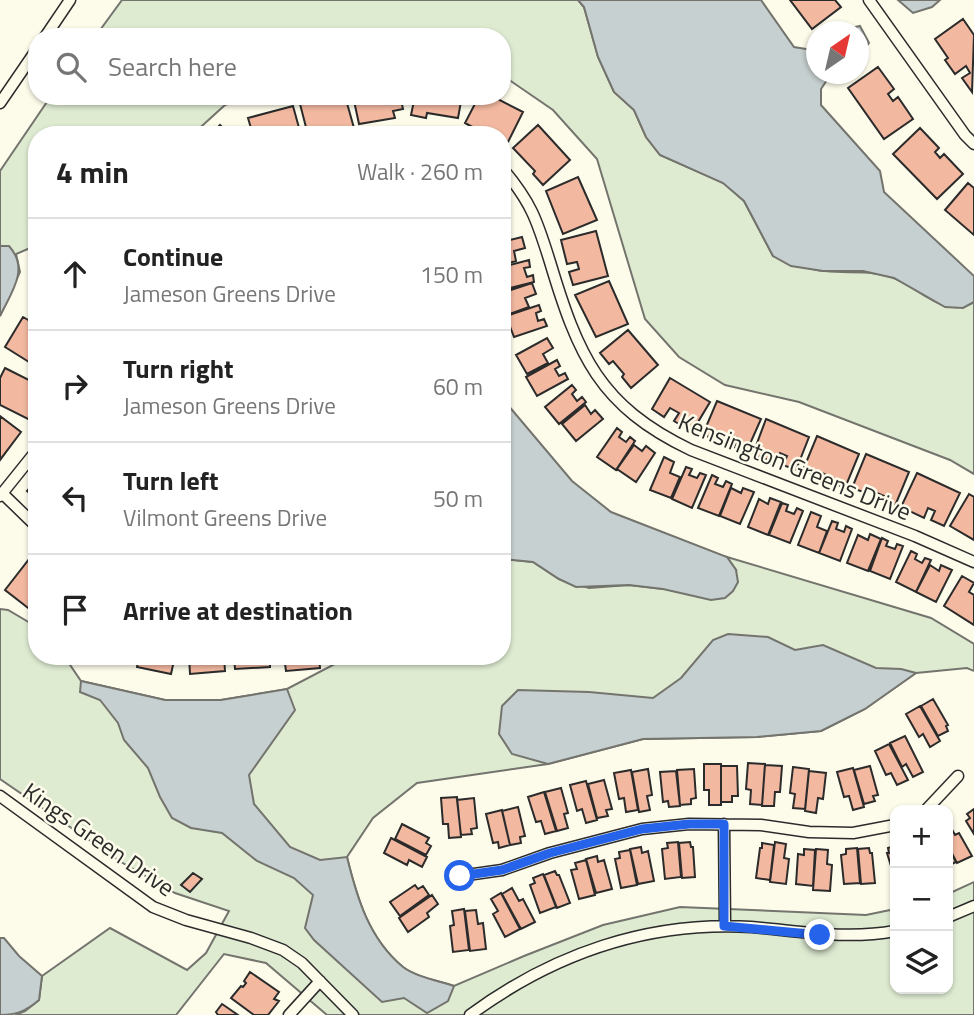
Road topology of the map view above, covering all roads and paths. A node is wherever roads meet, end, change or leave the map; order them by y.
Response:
1 (70, 0) edge
2 (869, 0) edge
3 (51, 28) edge
4 (28, 62) edge
5 (0, 103) edge
6 (974, 126) edge
7 (965, 135) junction
8 (974, 144) edge
9 (511, 179) edge
10 (28, 461) edge
11 (1, 495) edge
12 (28, 519) edge
13 (974, 562) edge
14 (958, 776) dead end
15 (0, 796) edge
16 (931, 805) edge
17 (724, 824) junction
18 (890, 826) edge
19 (460, 876) dead end
20 (974, 906) edge
21 (953, 915) edge
22 (724, 926) junction
23 (890, 931) edge
24 (320, 981) junction
25 (289, 1015) edge
26 (353, 1015) edge
27 (471, 1015) edge

1 - 3 street
2 - 7 street
4 - 5 street
6 - 7 street
7 - 8 street
9 - 13 street, Kensington Greens Drive
10 - 11 street
11 - 12 street
14 - 16 street
15 - 24 street, Kings Green Drive
17 - 18 street
17 - 19 street
17 - 22 street
20 - 21 street
22 - 23 street
22 - 27 street
24 - 25 street
24 - 26 street, Kings Green Drive

